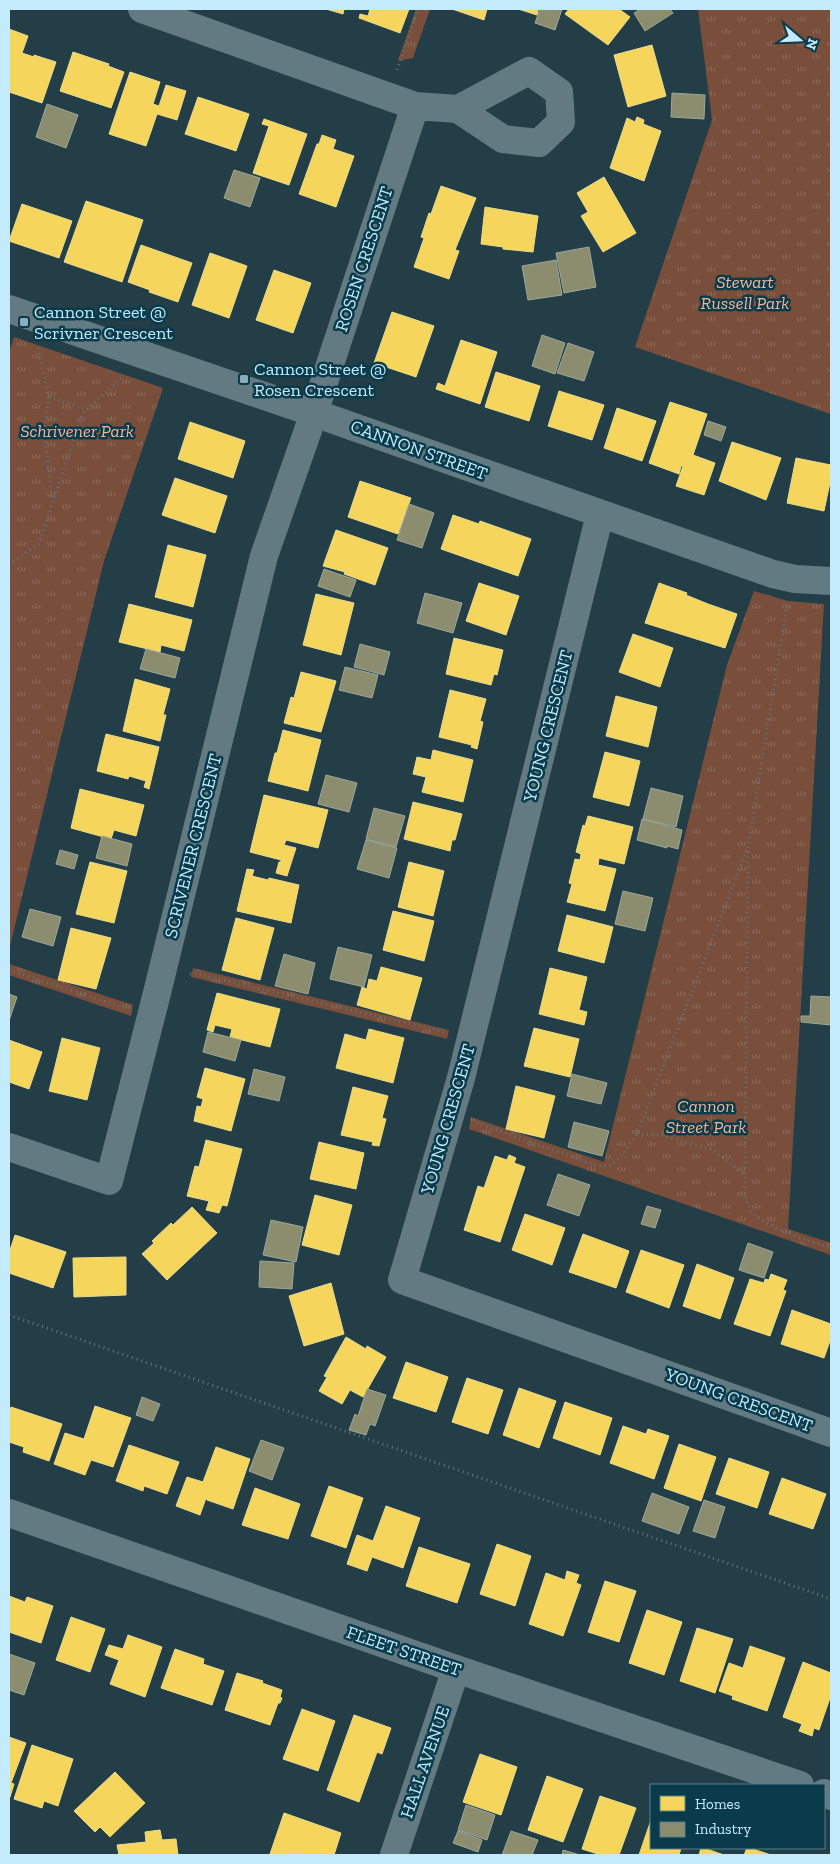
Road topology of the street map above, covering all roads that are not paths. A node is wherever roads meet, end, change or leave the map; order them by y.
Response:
1 (142, 9) edge
2 (415, 106) junction
3 (458, 109) dead end
4 (9, 309) edge
5 (314, 413) junction
6 (600, 514) junction
7 (831, 582) edge
8 (9, 1147) edge
9 (831, 1433) edge
10 (9, 1513) edge
11 (456, 1669) junction
12 (797, 1784) edge
13 (394, 1855) edge

1 - 2 street
2 - 3 street
2 - 5 street, ROSEN CRESCENT
4 - 5 street, CANNON STREET
5 - 6 street, CANNON STREET
5 - 8 street, SCRIVENER CRESCENT
6 - 7 street, CANNON STREET
6 - 9 street, YOUNG CRESCENT
10 - 11 street, FLEET STREET
11 - 12 street, FLEET STREET
11 - 13 street, HALL AVENUE

